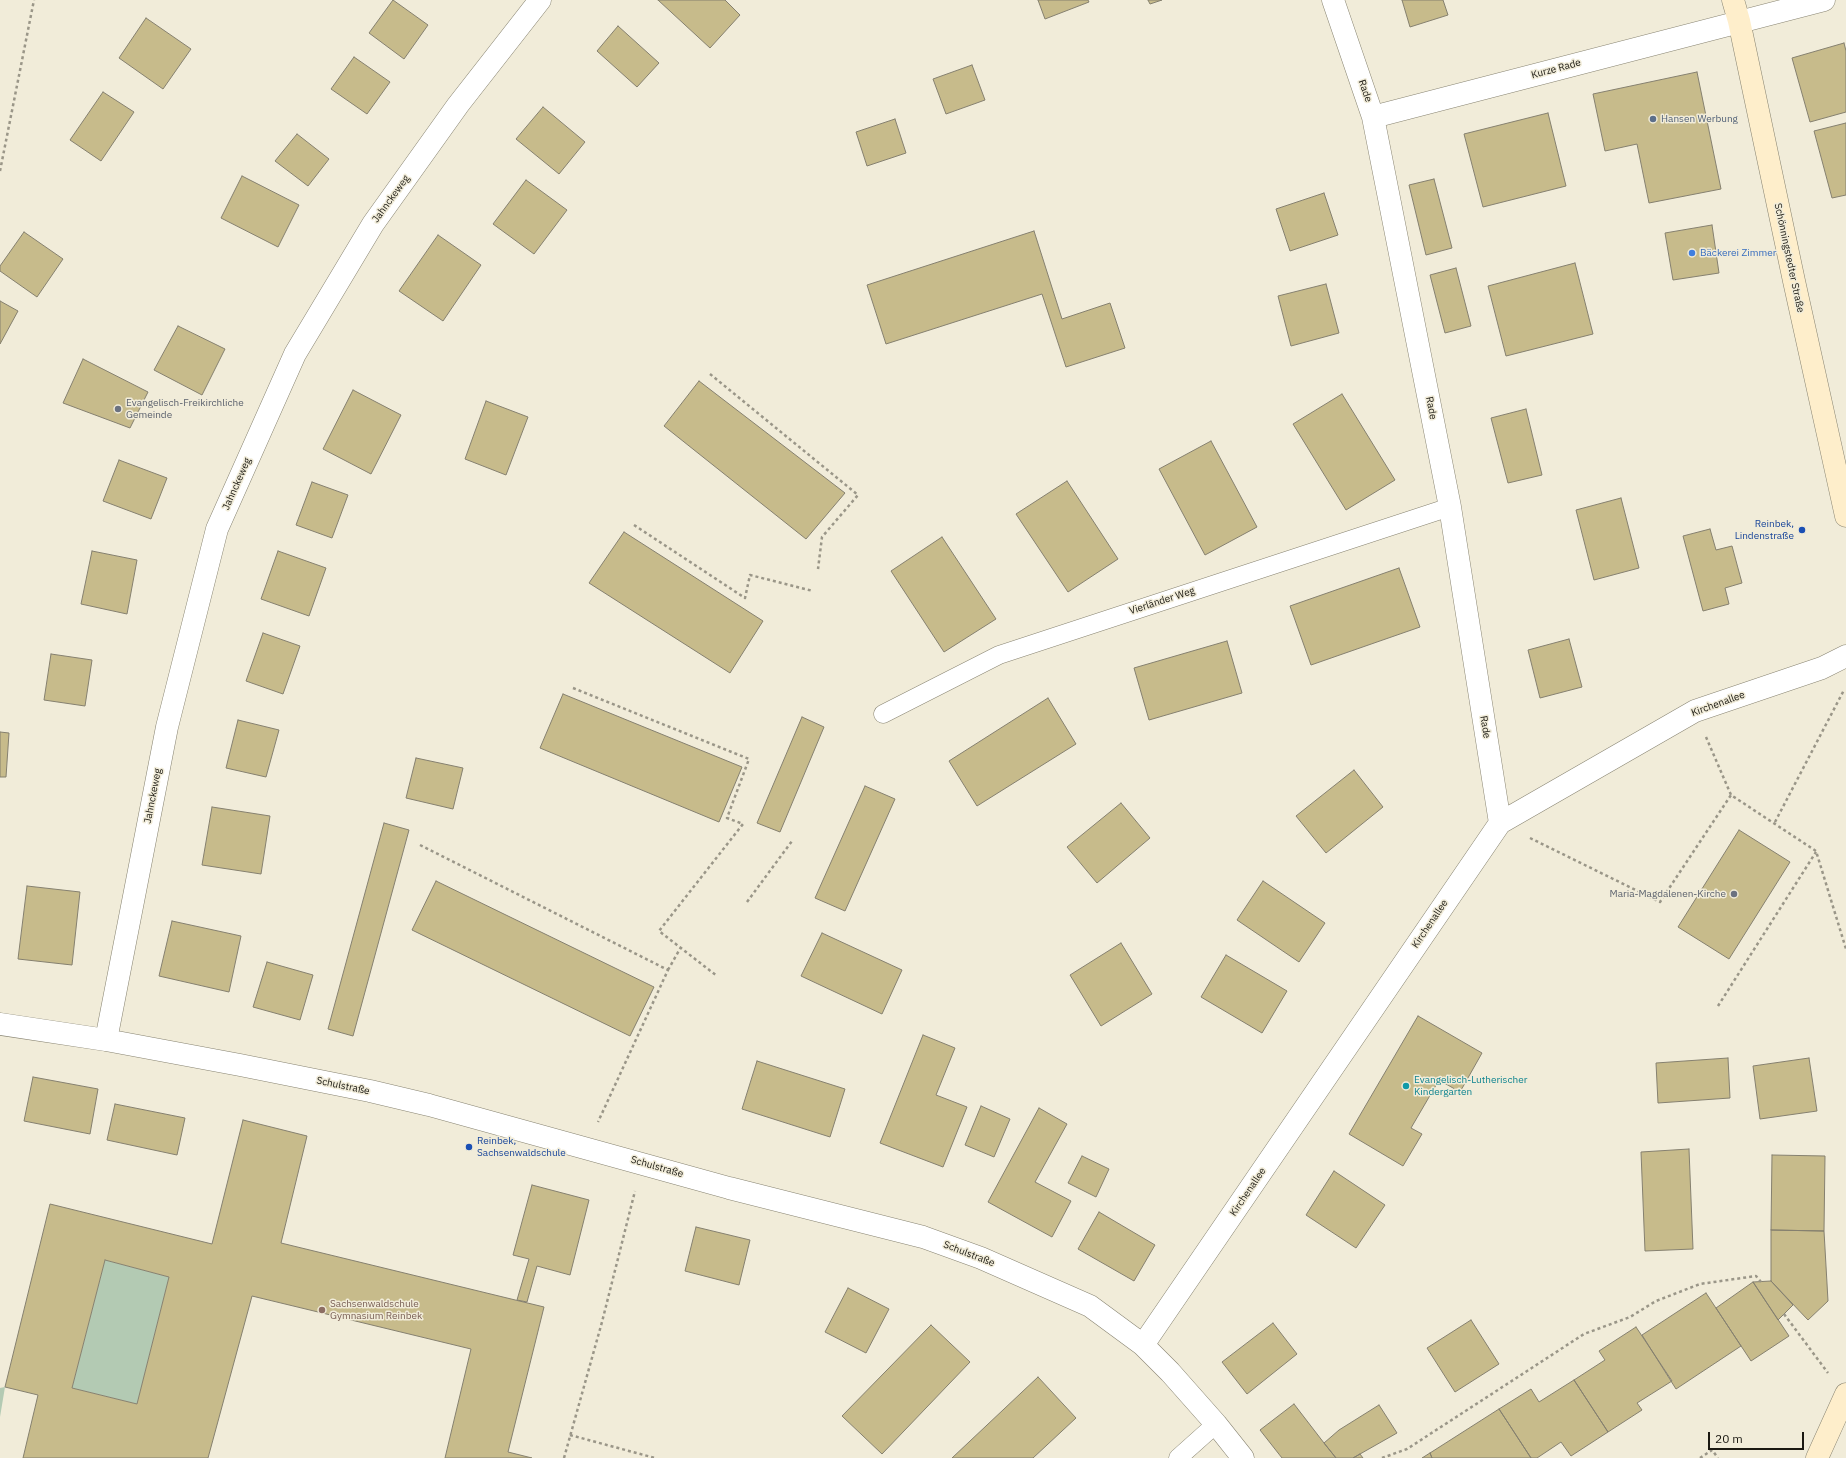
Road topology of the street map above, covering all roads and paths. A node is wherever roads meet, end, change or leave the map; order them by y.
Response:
1 (34, 0) edge
2 (540, 0) edge
3 (1333, 0) edge
4 (1733, 0) edge
5 (1824, 0) edge
6 (1739, 21) junction
7 (1373, 117) junction
8 (0, 170) edge
9 (710, 374) dead end
10 (1450, 507) junction
11 (1846, 516) edge
12 (634, 525) dead end
13 (818, 569) dead end
14 (813, 591) dead end
15 (1846, 656) edge
16 (1846, 686) edge
17 (573, 688) dead end
18 (1695, 711) junction
19 (882, 714) dead end
20 (1731, 795) junction
21 (1774, 822) junction
22 (1500, 823) junction
23 (792, 841) dead end
24 (420, 846) dead end
25 (1816, 852) junction
26 (747, 902) dead end
27 (681, 948) junction
28 (1846, 949) edge
29 (668, 970) junction
30 (717, 976) dead end
31 (1718, 1006) dead end
32 (0, 1024) edge
33 (106, 1040) junction
34 (586, 1148) junction
35 (642, 1163) junction
36 (1761, 1282) dead end
37 (1784, 1314) dead end
38 (1143, 1345) junction
39 (1846, 1395) edge
40 (1216, 1424) junction
41 (570, 1435) junction
42 (564, 1458) edge
43 (655, 1458) edge
44 (1178, 1458) edge
45 (1243, 1458) edge
46 (1382, 1458) edge
47 (1700, 1458) edge
48 (1718, 1458) edge
49 (1817, 1458) edge

1 - 8 path
2 - 33 street, Jahnckeweg
3 - 7 street, Rade
4 - 6 main road, Schönningstedter Straße
5 - 6 street, Kurze Rade
6 - 7 street, Kurze Rade
6 - 11 main road, Schönningstedter Straße
7 - 10 street, Rade
9 - 13 path
10 - 19 lane, Vierländer Weg
10 - 22 street, Rade
12 - 14 path
15 - 18 street, Kirchenallee
16 - 21 path
17 - 27 path
18 - 20 path
18 - 22 street, Kirchenallee
20 - 21 path
20 - 22 path
21 - 25 path
22 - 38 street, Kirchenallee
23 - 26 path
24 - 29 path
25 - 28 path
25 - 31 path
27 - 29 path
27 - 30 path
29 - 34 path
32 - 33 street, Schulstraße
33 - 34 street, Schulstraße
34 - 35 street, Schulstraße
35 - 38 street, Schulstraße
35 - 41 path
36 - 46 path
37 - 39 path
38 - 40 street, Schulstraße
39 - 49 main road
40 - 44 lane
40 - 45 street, Schulstraße
41 - 42 path
41 - 43 path
47 - 48 path

